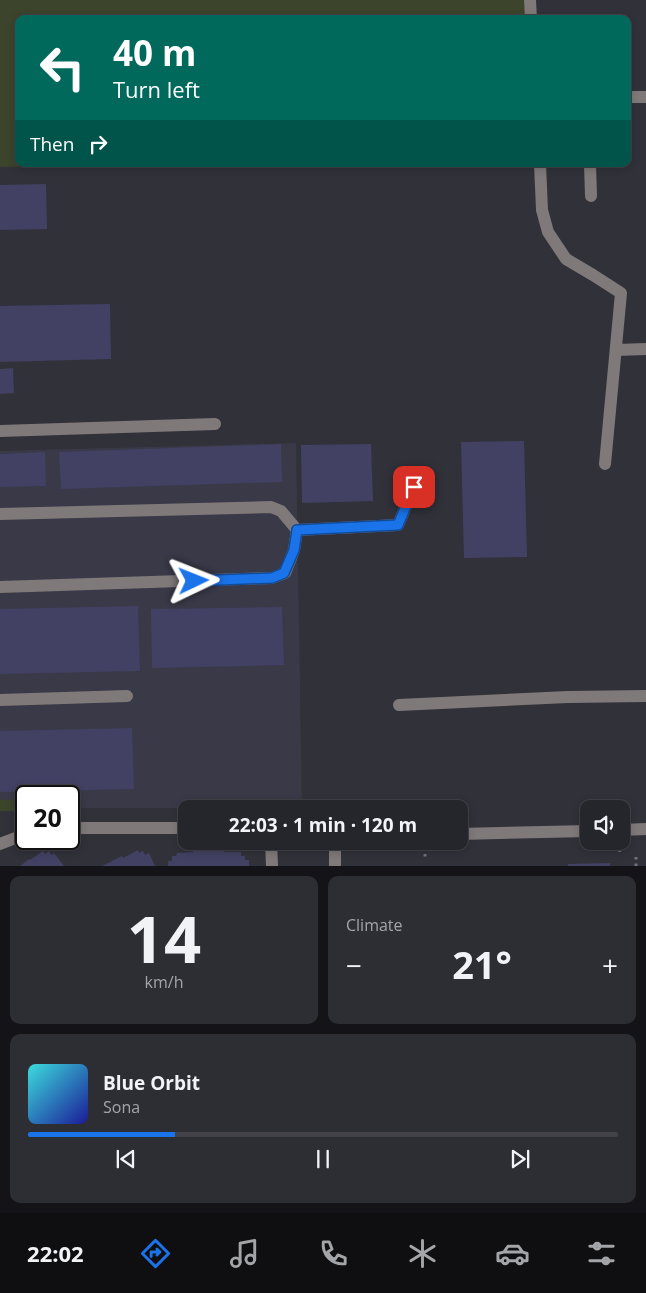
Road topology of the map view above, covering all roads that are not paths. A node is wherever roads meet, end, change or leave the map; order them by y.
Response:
1 (530, 0) edge
2 (531, 15) edge
3 (631, 97) edge
4 (646, 97) edge
5 (540, 167) edge
6 (590, 167) edge
7 (591, 196) dead end
8 (646, 349) edge
9 (616, 350) junction
10 (215, 424) dead end
11 (0, 431) edge
12 (604, 464) dead end
13 (414, 487) dead end
14 (0, 514) edge
15 (297, 530) junction
16 (0, 586) edge
17 (128, 696) dead end
18 (646, 696) edge
19 (0, 700) edge
20 (399, 705) dead end
21 (80, 828) edge
22 (178, 828) edge
23 (646, 829) edge
24 (630, 830) edge
25 (580, 831) edge
26 (468, 834) edge
27 (15, 838) edge
28 (0, 844) edge
29 (271, 850) edge
30 (335, 850) edge
31 (272, 866) edge
32 (335, 866) edge

1 - 2 street
3 - 4 street
5 - 9 street
6 - 7 street
8 - 9 street
9 - 12 street
10 - 11 street
13 - 15 street
14 - 15 street
15 - 16 street
17 - 19 street
18 - 20 street
21 - 22 street
23 - 24 street
25 - 26 street
27 - 28 street
29 - 31 street
30 - 32 street

